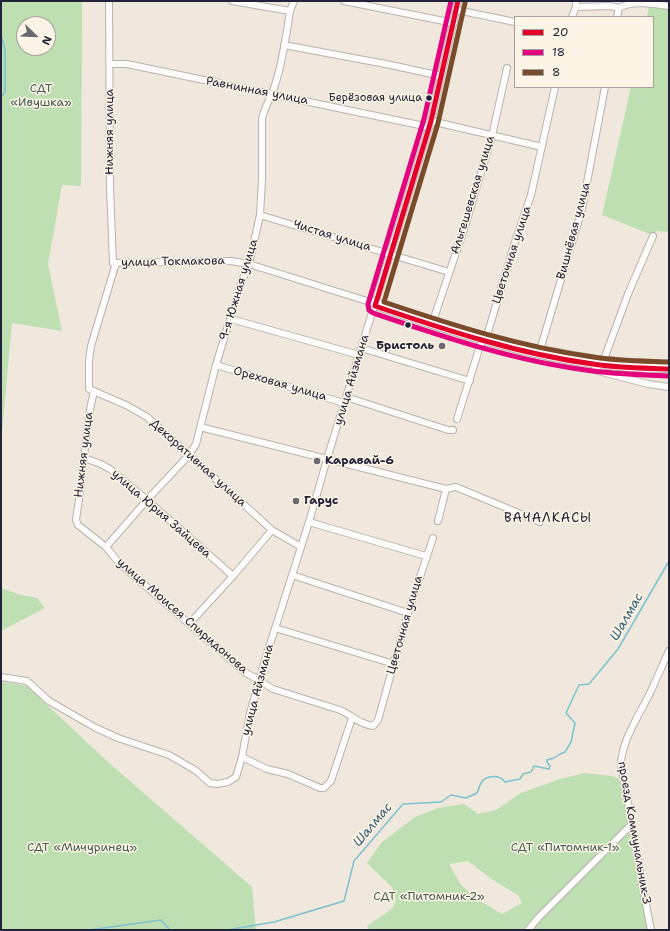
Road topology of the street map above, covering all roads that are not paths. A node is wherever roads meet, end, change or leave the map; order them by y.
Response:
1 (109, 1) edge
2 (232, 1) edge
3 (294, 1) edge
4 (344, 1) edge
5 (458, 1) edge
6 (367, 3) edge
7 (601, 3) edge
8 (576, 4) edge
9 (669, 6) edge
10 (619, 8) junction
11 (457, 10) junction
12 (290, 11) junction
13 (572, 16) edge
14 (617, 16) edge
15 (514, 22) edge
16 (454, 23) junction
17 (284, 45) junction
18 (109, 64) junction
19 (507, 68) dead end
20 (441, 76) junction
21 (555, 88) edge
22 (605, 88) edge
23 (272, 94) junction
24 (430, 124) junction
25 (492, 136) junction
26 (542, 147) junction
27 (260, 215) junction
28 (653, 236) dead end
29 (390, 253) junction
30 (115, 263) junction
31 (249, 264) junction
32 (449, 272) junction
33 (374, 304) junction
34 (231, 319) junction
35 (434, 321) junction
36 (484, 339) junction
37 (362, 348) junction
38 (540, 350) junction
39 (359, 355) junction
40 (598, 363) junction
41 (669, 364) edge
42 (216, 365) junction
43 (669, 369) edge
44 (470, 381) junction
45 (669, 387) edge
46 (92, 390) junction
47 (345, 400) junction
48 (457, 419) dead end
49 (200, 427) junction
50 (453, 430) dead end
51 (189, 454) junction
52 (84, 458) junction
53 (327, 459) junction
54 (446, 489) junction
55 (147, 500) junction
56 (76, 520) joint
57 (438, 521) dead end
58 (309, 522) junction
59 (540, 522) dead end
60 (272, 530) junction
61 (433, 538) dead end
62 (106, 547) junction
63 (301, 547) junction
64 (426, 556) junction
65 (292, 575) junction
66 (233, 576) junction
67 (408, 613) junction
68 (190, 623) junction
69 (275, 628) junction
70 (669, 651) edge
71 (394, 664) junction
72 (1, 677) edge
73 (259, 680) junction
74 (380, 713) joint
75 (352, 718) junction
76 (242, 757) junction
77 (632, 824) junction
78 (528, 930) edge
79 (651, 930) edge

1 - 18 street, Нижняя улица
2 - 12 street
3 - 12 street, 9-я Южная улица
4 - 6 street
5 - 11 street, улица Айзмана
6 - 16 street
7 - 8 street
7 - 10 street
8 - 13 street
9 - 10 street
10 - 14 street
11 - 15 street
11 - 16 street, улица Айзмана
12 - 17 street, 9-я Южная улица
16 - 20 street, улица Айзмана
17 - 20 street
17 - 23 street, 9-я Южная улица
18 - 23 street, Равнинная улица
18 - 30 street, Нижняя улица
19 - 25 street, Альгешевская улица
20 - 24 street, улица Айзмана
21 - 26 street, Цветочная улица
22 - 38 street, Вишнёвая улица
23 - 24 street, Равнинная улица
23 - 27 street, 9-я Южная улица
24 - 25 street, Равнинная улица
24 - 29 street, улица Айзмана
25 - 26 street, Равнинная улица
25 - 32 street, Альгешевская улица
26 - 36 street, Цветочная улица
27 - 29 street, Чистая улица
27 - 31 street, 9-я Южная улица
28 - 40 street
29 - 32 street, Чистая улица
29 - 33 street, улица Айзмана
30 - 31 street, улица Токмакова
30 - 46 street, Нижняя улица
31 - 33 street, улица Токмакова
31 - 34 street, 9-я Южная улица
32 - 35 street, Альгешевская улица
33 - 35 street
33 - 36 street
33 - 37 street, улица Айзмана
34 - 39 street
34 - 42 street, 9-я Южная улица
35 - 36 street
36 - 38 street
36 - 40 street
36 - 44 street, Цветочная улица
37 - 39 street, улица Айзмана
37 - 44 street
38 - 40 street
39 - 47 street, улица Айзмана
40 - 41 street
40 - 43 street
40 - 45 street
42 - 47 street, Ореховая улица
42 - 49 street, 9-я Южная улица
44 - 48 street, Цветочная улица
46 - 51 street, Декоративная улица
46 - 52 street, Нижняя улица
47 - 50 street, Ореховая улица
47 - 53 street, улица Айзмана
49 - 51 street, 9-я Южная улица
49 - 53 street
51 - 55 street, 9-я Южная улица
51 - 60 street, Декоративная улица
52 - 55 street, улица Юрия Зайцева
52 - 56 street, Нижняя улица
53 - 54 street
53 - 58 street, улица Айзмана
54 - 57 street
54 - 59 street
55 - 62 street, 9-я Южная улица
55 - 66 street, улица Юрия Зайцева
56 - 62 street, улица Моисея Спиридонова
58 - 63 street, улица Айзмана
58 - 64 street
60 - 63 street, Декоративная улица
60 - 66 street
61 - 64 street, Цветочная улица
62 - 68 street, улица Моисея Спиридонова
63 - 65 street, улица Айзмана
64 - 67 street, Цветочная улица
65 - 67 street
65 - 69 street, улица Айзмана
66 - 68 street
67 - 71 street, Цветочная улица
68 - 73 street, улица Моисея Спиридонова
69 - 71 street
69 - 73 street, улица Айзмана
70 - 77 street, проезд Коммунальник-3
71 - 74 street, Цветочная улица
72 - 76 street, улица Айзмана
73 - 75 street, улица Моисея Спиридонова
73 - 76 street, улица Айзмана
74 - 75 street, улица Моисея Спиридонова
75 - 76 street
77 - 78 street
77 - 79 street, проезд Коммунальник-3

